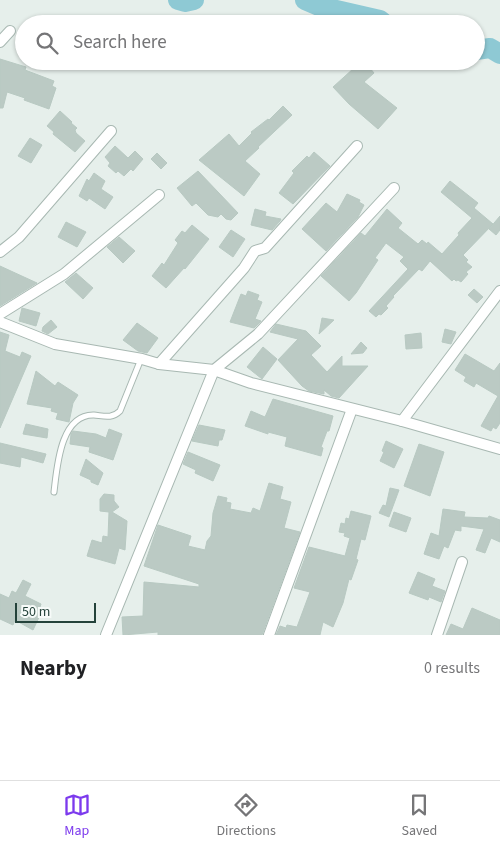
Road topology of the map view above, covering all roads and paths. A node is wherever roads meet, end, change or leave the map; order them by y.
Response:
1 (10, 31) dead end
2 (0, 42) edge
3 (111, 131) dead end
4 (357, 146) dead end
5 (394, 188) dead end
6 (159, 195) dead end
7 (0, 252) edge
8 (500, 291) edge
9 (0, 314) edge
10 (0, 322) edge
11 (142, 359) junction
12 (159, 364) junction
13 (214, 370) junction
14 (352, 409) junction
15 (402, 421) junction
16 (500, 449) edge
17 (54, 492) dead end
18 (462, 562) dead end
19 (106, 635) edge
20 (269, 635) edge
21 (436, 635) edge

1 - 2 street
3 - 7 street
4 - 12 street
5 - 13 street
6 - 9 street
8 - 15 street
10 - 11 street
11 - 12 street
11 - 17 lane
12 - 13 street
13 - 14 street
13 - 19 street
14 - 15 street
14 - 20 street
15 - 16 street
18 - 21 street

